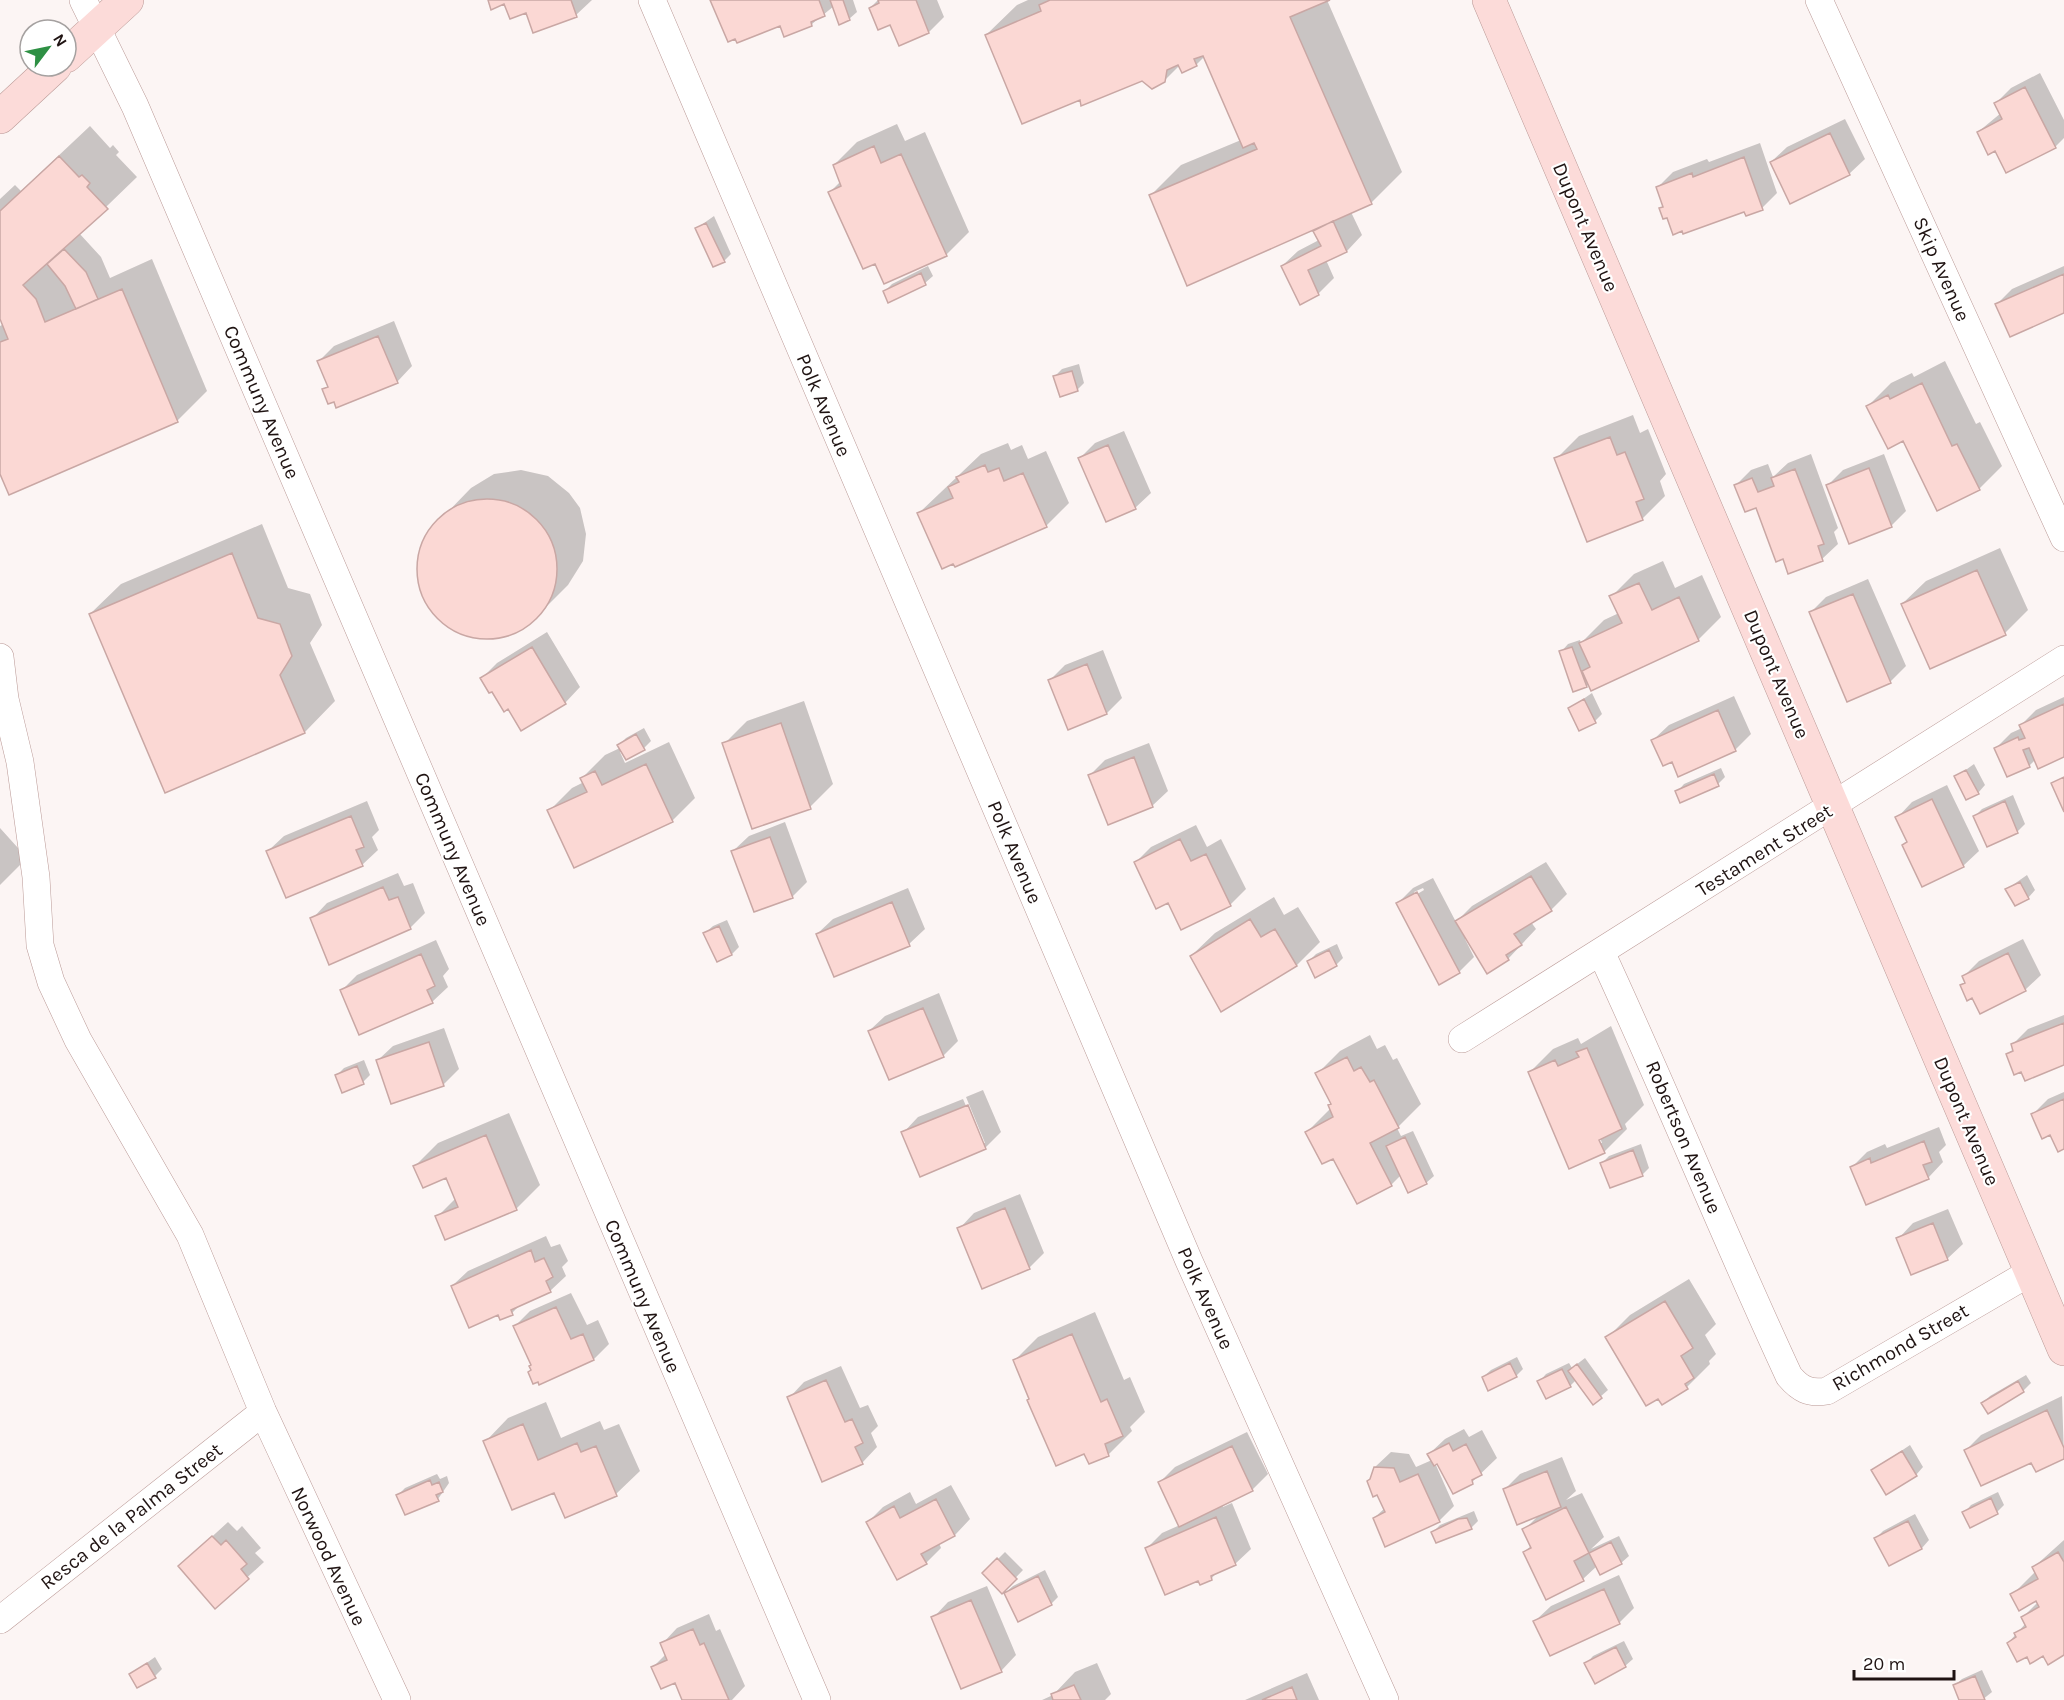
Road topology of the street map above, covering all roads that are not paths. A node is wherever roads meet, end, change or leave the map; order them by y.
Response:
1 (127, 0) edge
2 (652, 0) edge
3 (1489, 0) edge
4 (1819, 0) edge
5 (91, 14) edge
6 (78, 36) edge
7 (42, 78) edge
8 (0, 117) edge
9 (2064, 538) edge
10 (0, 657) edge
11 (2064, 659) edge
12 (1834, 806) junction
13 (1601, 952) junction
14 (1462, 1039) dead end
15 (2031, 1272) junction
16 (1765, 1324) joint
17 (2064, 1349) edge
18 (263, 1412) junction
19 (0, 1620) edge
20 (397, 1700) edge
21 (816, 1700) edge
22 (1385, 1700) edge

1 - 5 street
2 - 22 street, Polk Avenue
3 - 12 street, Dupont Avenue
4 - 9 street, Skip Avenue
5 - 6 street
5 - 21 street, Communy Avenue
7 - 8 street
10 - 18 street, Norwood Avenue
11 - 12 street, Testament Street
12 - 13 street, Testament Street
12 - 15 street, Dupont Avenue
13 - 14 street, Testament Street
13 - 16 street, Robertson Avenue
15 - 16 street, Richmond Street
15 - 17 street, Dupont Avenue
18 - 19 street, Resca de la Palma Street
18 - 20 street, Norwood Avenue

